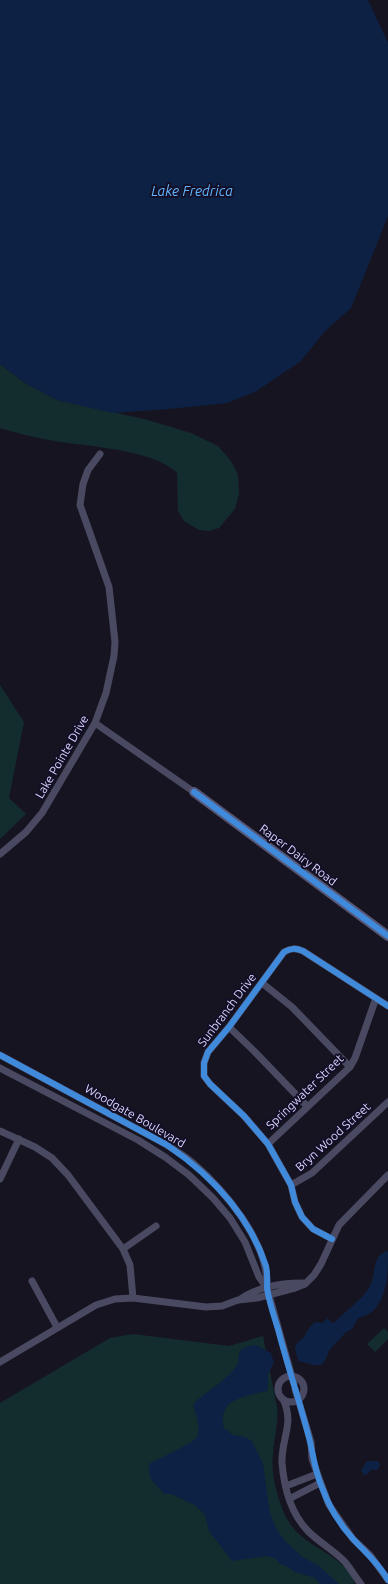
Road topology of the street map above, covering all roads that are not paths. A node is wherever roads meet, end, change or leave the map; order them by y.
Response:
1 (100, 454) dead end
2 (95, 723) junction
3 (194, 792) joint
4 (0, 854) edge
5 (388, 936) edge
6 (262, 982) junction
7 (376, 998) junction
8 (388, 1006) edge
9 (229, 1027) junction
10 (0, 1055) edge
11 (350, 1067) junction
12 (0, 1068) edge
13 (39, 1075) junction
14 (34, 1085) junction
15 (388, 1102) edge
16 (308, 1106) junction
17 (0, 1131) edge
18 (19, 1139) junction
19 (268, 1144) junction
20 (388, 1175) edge
21 (0, 1179) edge
22 (291, 1185) junction
23 (156, 1226) dead end
24 (332, 1239) junction
25 (123, 1249) junction
26 (32, 1281) dead end
27 (268, 1291) junction
28 (132, 1298) junction
29 (56, 1327) junction
30 (0, 1362) edge
31 (288, 1377) junction
32 (283, 1399) junction
33 (298, 1400) junction
34 (317, 1474) junction
35 (320, 1483) junction
36 (286, 1486) junction
37 (289, 1499) junction
38 (388, 1580) edge
39 (361, 1584) edge

1 - 2 street, Lake Pointe Drive
2 - 3 street, Raper Dairy Road
2 - 4 street, Lake Pointe Drive
3 - 5 street, Raper Dairy Road
6 - 7 street, Sunbranch Drive
6 - 9 street, Sunbranch Drive
6 - 11 street
7 - 8 street
7 - 11 street, Springwater Street
9 - 16 street
9 - 19 street, Sunbranch Drive
10 - 13 street, Woodgate Boulevard
11 - 16 street, Springwater Street
12 - 14 street, Woodgate Boulevard
13 - 14 street
13 - 27 street, Woodgate Boulevard
14 - 27 street, Woodgate Boulevard
15 - 22 street, Bryn Wood Street
16 - 19 street, Springwater Street
17 - 18 street
18 - 21 street
18 - 25 street
19 - 22 street, Sunbranch Drive
20 - 24 street
22 - 24 street, Sunbranch Drive
23 - 25 street
24 - 27 street
25 - 28 street
26 - 29 street
27 - 28 street
27 - 31 street, Woodgate Boulevard
28 - 29 street
29 - 30 street
31 - 32 street
31 - 33 street, Woodgate Boulevard
31 - 33 street
32 - 33 street
32 - 36 street
33 - 34 street, Woodgate Boulevard
34 - 35 street, Woodgate Boulevard
34 - 36 street
35 - 37 street
35 - 38 street, Woodgate Boulevard
36 - 37 street
37 - 39 street

